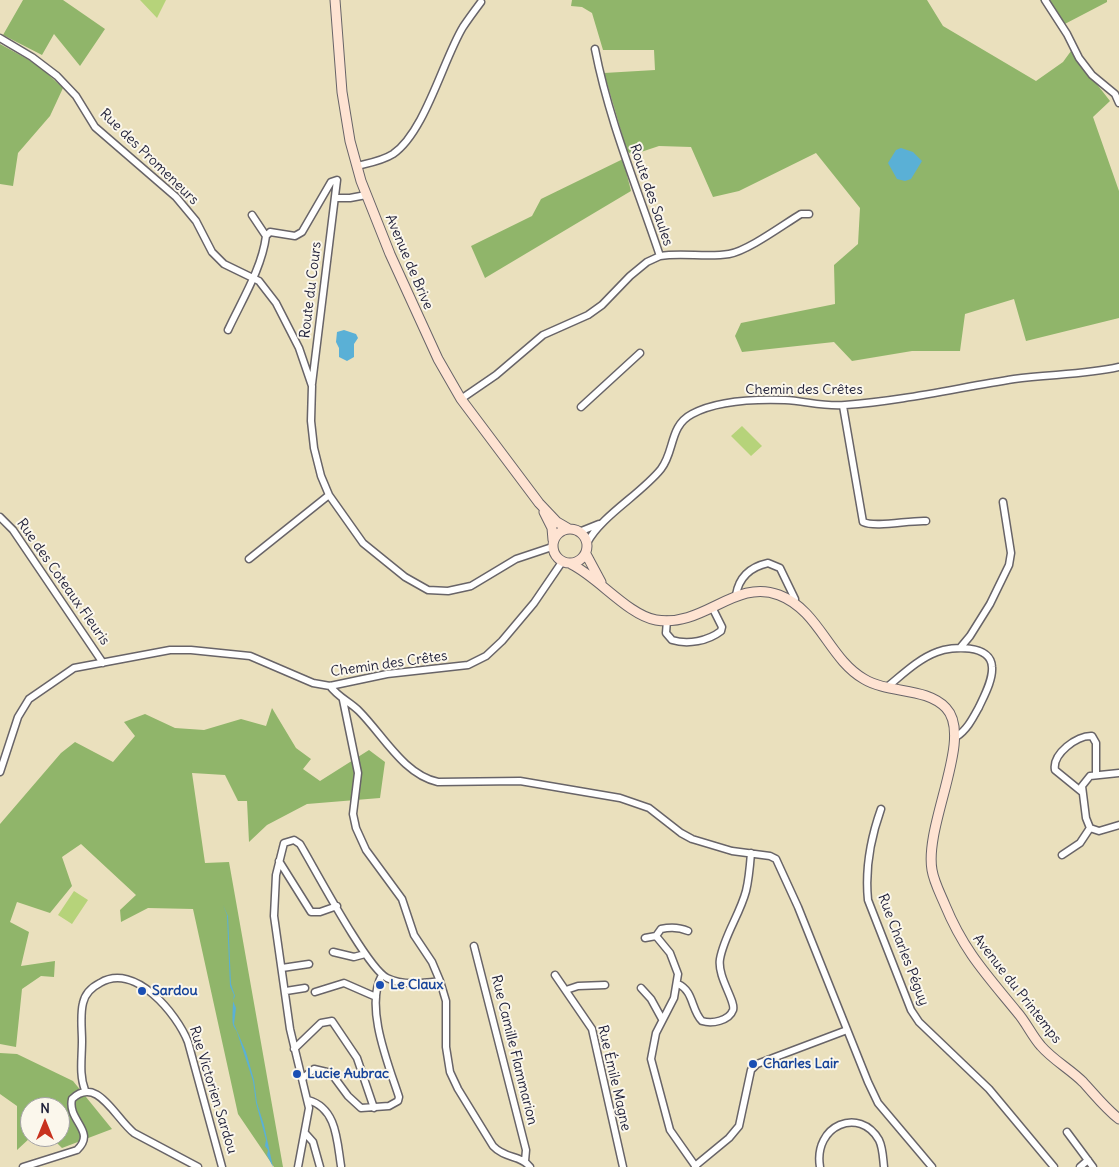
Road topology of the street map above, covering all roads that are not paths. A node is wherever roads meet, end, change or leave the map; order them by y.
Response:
1 (335, 0) edge
2 (1045, 0) edge
3 (481, 2) dead end
4 (0, 38) edge
5 (595, 49) dead end
6 (1119, 103) edge
7 (356, 166) junction
8 (366, 195) junction
9 (336, 198) junction
10 (809, 214) dead end
11 (252, 215) dead end
12 (266, 236) junction
13 (660, 256) junction
14 (253, 277) junction
15 (228, 330) dead end
16 (640, 353) dead end
17 (1119, 367) edge
18 (312, 386) junction
19 (461, 399) junction
20 (843, 406) junction
21 (581, 407) dead end
22 (329, 495) junction
23 (1003, 502) dead end
24 (539, 503) junction
25 (0, 517) edge
26 (926, 521) dead end
27 (603, 523) junction
28 (569, 529) junction
29 (579, 532) junction
30 (587, 543) junction
31 (553, 544) junction
32 (586, 554) junction
33 (249, 559) dead end
34 (567, 563) junction
35 (601, 582) junction
36 (736, 595) junction
37 (794, 604) junction
38 (713, 609) junction
39 (667, 620) junction
40 (960, 648) junction
41 (103, 663) junction
42 (330, 686) junction
43 (887, 687) junction
44 (343, 698) junction
45 (956, 737) junction
46 (0, 772) edge
47 (1119, 773) edge
48 (1096, 774) junction
49 (1082, 792) junction
50 (880, 809) dead end
51 (1119, 825) edge
52 (1090, 828) junction
53 (751, 853) junction
54 (1062, 855) dead end
55 (279, 861) junction
56 (337, 906) junction
57 (688, 931) dead end
58 (656, 936) junction
59 (645, 938) dead end
60 (474, 946) dead end
61 (333, 952) dead end
62 (365, 954) junction
63 (309, 964) dead end
64 (282, 968) junction
65 (382, 975) junction
66 (555, 975) dead end
67 (440, 981) junction
68 (678, 984) junction
69 (605, 985) dead end
70 (305, 988) dead end
71 (640, 988) dead end
72 (566, 990) junction
73 (286, 991) junction
74 (315, 992) dead end
75 (376, 997) junction
76 (662, 1019) junction
77 (847, 1030) junction
78 (294, 1049) junction
79 (302, 1078) junction
80 (85, 1090) junction
81 (308, 1100) junction
82 (374, 1108) junction
83 (1119, 1118) edge
84 (1067, 1132) dead end
85 (305, 1133) junction
86 (1088, 1160) junction
87 (528, 1164) edge
88 (341, 1166) edge
89 (23, 1167) edge
90 (198, 1167) edge
91 (222, 1167) edge
92 (298, 1167) edge
93 (320, 1167) edge
94 (623, 1167) edge
95 (696, 1167) edge
96 (820, 1167) edge
97 (884, 1167) edge
98 (932, 1167) edge
99 (1054, 1167) edge
100 (1080, 1167) edge
101 (1094, 1167) edge

1 - 7 street, Avenue de Brive
2 - 6 street
3 - 7 street
4 - 14 street, Rue des Promeneurs
5 - 13 street, Route des Saules
7 - 8 street, Avenue de Brive
8 - 9 street
8 - 19 street, Avenue de Brive
9 - 12 street, Route du Cours
9 - 18 street, Route du Cours
10 - 13 street
11 - 12 street
12 - 14 street
13 - 19 street, Route des Saules
14 - 15 street
14 - 18 street, Route du Cours
16 - 21 street
17 - 20 street, Chemin des Crêtes
18 - 22 street, Route du Cours
19 - 24 street, Avenue de Brive
20 - 26 street
20 - 27 street, Chemin des Crêtes
22 - 31 street, Route du Cours
22 - 33 street
23 - 40 street
24 - 28 street
24 - 31 street
25 - 41 street, Rue des Coteaux Fleuris
27 - 29 street, Chemin des Crêtes
27 - 30 street, Chemin des Crêtes
28 - 29 street
28 - 31 street
29 - 30 street
30 - 32 street
31 - 34 street
32 - 34 street
32 - 35 street, Avenue du Printemps
34 - 35 street, Avenue du Printemps
34 - 42 street, Chemin des Crêtes
35 - 39 street, Avenue du Printemps
36 - 37 street, Avenue du Printemps
36 - 37 street
36 - 38 street, Avenue du Printemps
37 - 43 street, Avenue du Printemps
38 - 39 street, Avenue du Printemps
38 - 39 street
40 - 43 street
40 - 45 street
41 - 42 street, Chemin des Crêtes
41 - 46 street, Chemin des Crêtes
42 - 44 street
43 - 45 street, Avenue du Printemps
44 - 53 street
44 - 67 street
45 - 83 street, Avenue du Printemps
47 - 48 street
48 - 49 street
48 - 49 street
49 - 52 street
50 - 99 street, Rue Charles Péguy
51 - 52 street
52 - 54 street
53 - 68 street
53 - 77 street
55 - 56 street
55 - 56 street
55 - 64 street
56 - 62 street
57 - 58 street
58 - 59 street
58 - 68 street
60 - 87 street, Rue Camille Flammarion
61 - 62 street
62 - 65 street
63 - 64 street
64 - 73 street
65 - 67 street
65 - 75 street
66 - 72 street, Rue Émile Magne
67 - 87 street
68 - 76 street
69 - 72 street
70 - 73 street
71 - 76 street
72 - 94 street, Rue Émile Magne
73 - 78 street
74 - 75 street
75 - 82 street
76 - 95 street
77 - 95 street
77 - 98 street
78 - 79 street
78 - 82 street
79 - 81 street
79 - 82 street
80 - 89 street
80 - 90 street
80 - 91 street, Rue Victorien Sardou
81 - 85 street
81 - 88 street
84 - 86 street
85 - 92 street
85 - 93 street
86 - 100 street
86 - 101 street
96 - 97 street

